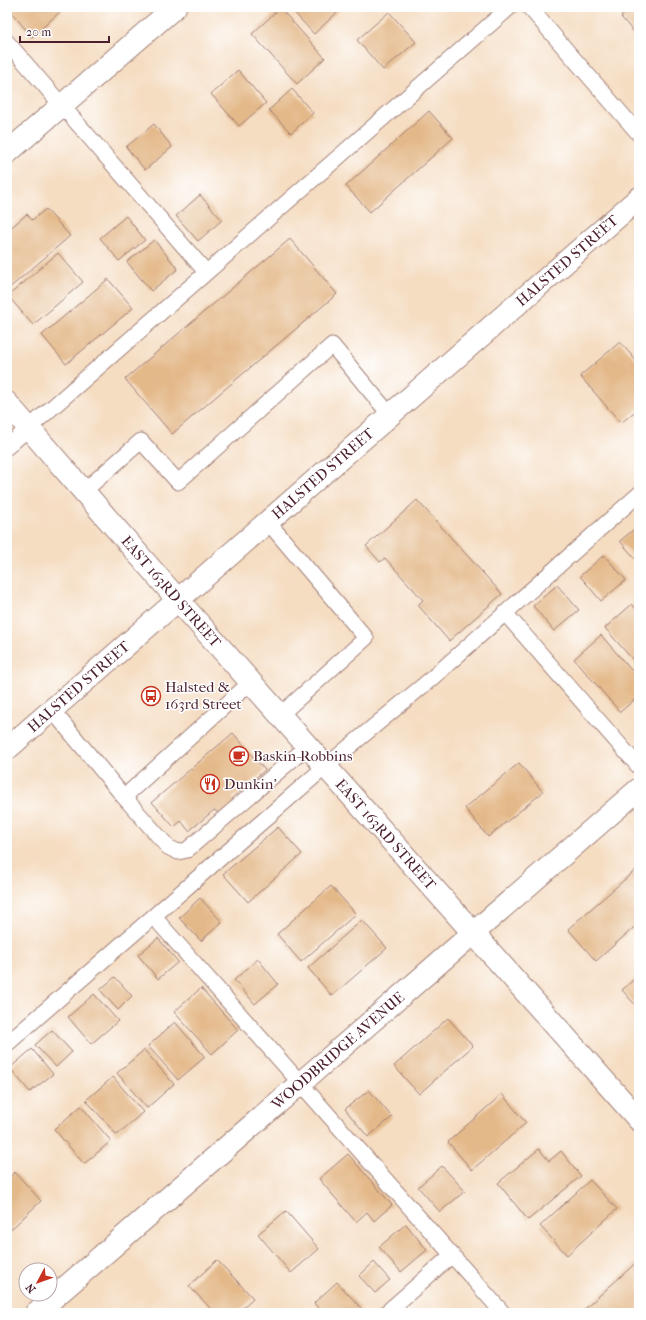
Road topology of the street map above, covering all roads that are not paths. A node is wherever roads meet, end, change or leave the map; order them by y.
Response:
1 (175, 7) edge
2 (510, 7) edge
3 (528, 7) edge
4 (7, 42) edge
5 (62, 106) junction
6 (639, 134) edge
7 (7, 153) edge
8 (639, 198) edge
9 (206, 272) junction
10 (7, 403) edge
11 (390, 415) junction
12 (29, 428) junction
13 (7, 447) edge
14 (84, 492) junction
15 (639, 494) edge
16 (268, 522) junction
17 (178, 600) junction
18 (505, 613) junction
19 (251, 682) junction
20 (52, 710) junction
21 (280, 715) junction
22 (308, 746) junction
23 (7, 749) edge
24 (326, 766) junction
25 (639, 767) edge
26 (639, 789) edge
27 (124, 797) junction
28 (154, 917) junction
29 (473, 933) junction
30 (7, 1044) edge
31 (300, 1083) junction
32 (639, 1120) edge
33 (452, 1255) junction
34 (36, 1313) edge
35 (386, 1313) edge
36 (503, 1313) edge

1 - 5 street
2 - 9 lane
3 - 6 lane
4 - 5 lane
5 - 7 street
5 - 9 lane
8 - 11 street, HALSTED STREET
9 - 12 lane
10 - 12 street, EAST 163RD STREET
11 - 14 lane
11 - 16 street, HALSTED STREET
12 - 13 lane
12 - 14 street, EAST 163RD STREET
14 - 17 street, EAST 163RD STREET
15 - 18 lane
16 - 17 street, HALSTED STREET
16 - 21 lane
17 - 19 street, EAST 163RD STREET
17 - 20 street, HALSTED STREET
18 - 24 lane
18 - 25 lane
19 - 21 street, EAST 163RD STREET
19 - 27 lane
20 - 23 street, HALSTED STREET
20 - 27 lane
21 - 22 street, EAST 163RD STREET
22 - 24 street, EAST 163RD STREET
22 - 27 lane
24 - 28 lane
24 - 29 street, EAST 163RD STREET
26 - 29 street, WOODBRIDGE AVENUE
28 - 30 lane
28 - 31 lane
29 - 31 street, WOODBRIDGE AVENUE
29 - 32 street, EAST 163RD STREET
31 - 33 lane
31 - 34 street, WOODBRIDGE AVENUE
33 - 35 lane
33 - 36 lane

